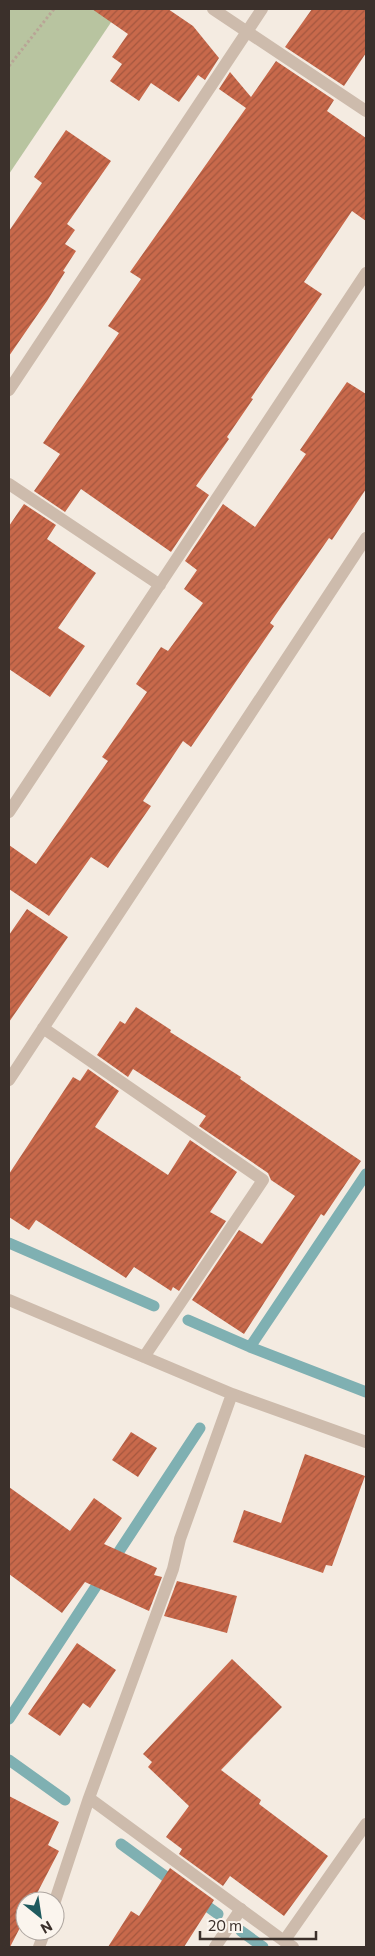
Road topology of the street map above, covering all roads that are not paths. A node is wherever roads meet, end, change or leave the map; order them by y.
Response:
1 (213, 9) edge
2 (262, 9) edge
3 (247, 31) junction
4 (366, 111) edge
5 (366, 273) edge
6 (9, 390) edge
7 (9, 484) edge
8 (366, 538) edge
9 (160, 585) junction
10 (9, 812) edge
11 (43, 1028) junction
12 (9, 1080) edge
13 (9, 1300) edge
14 (144, 1357) junction
15 (232, 1394) junction
16 (366, 1442) edge
17 (89, 1798) junction
18 (366, 1824) edge
19 (58, 1891) edge
20 (241, 1910) junction
21 (288, 1944) edge
22 (214, 1947) edge

1 - 3 street
2 - 3 street
3 - 4 street
3 - 6 street
5 - 9 street
7 - 9 street
8 - 11 street
9 - 10 street
11 - 12 street
11 - 14 street
13 - 14 street
14 - 15 street
15 - 16 street
15 - 17 street
17 - 19 street
17 - 20 street
18 - 21 street
20 - 21 street
20 - 22 street

